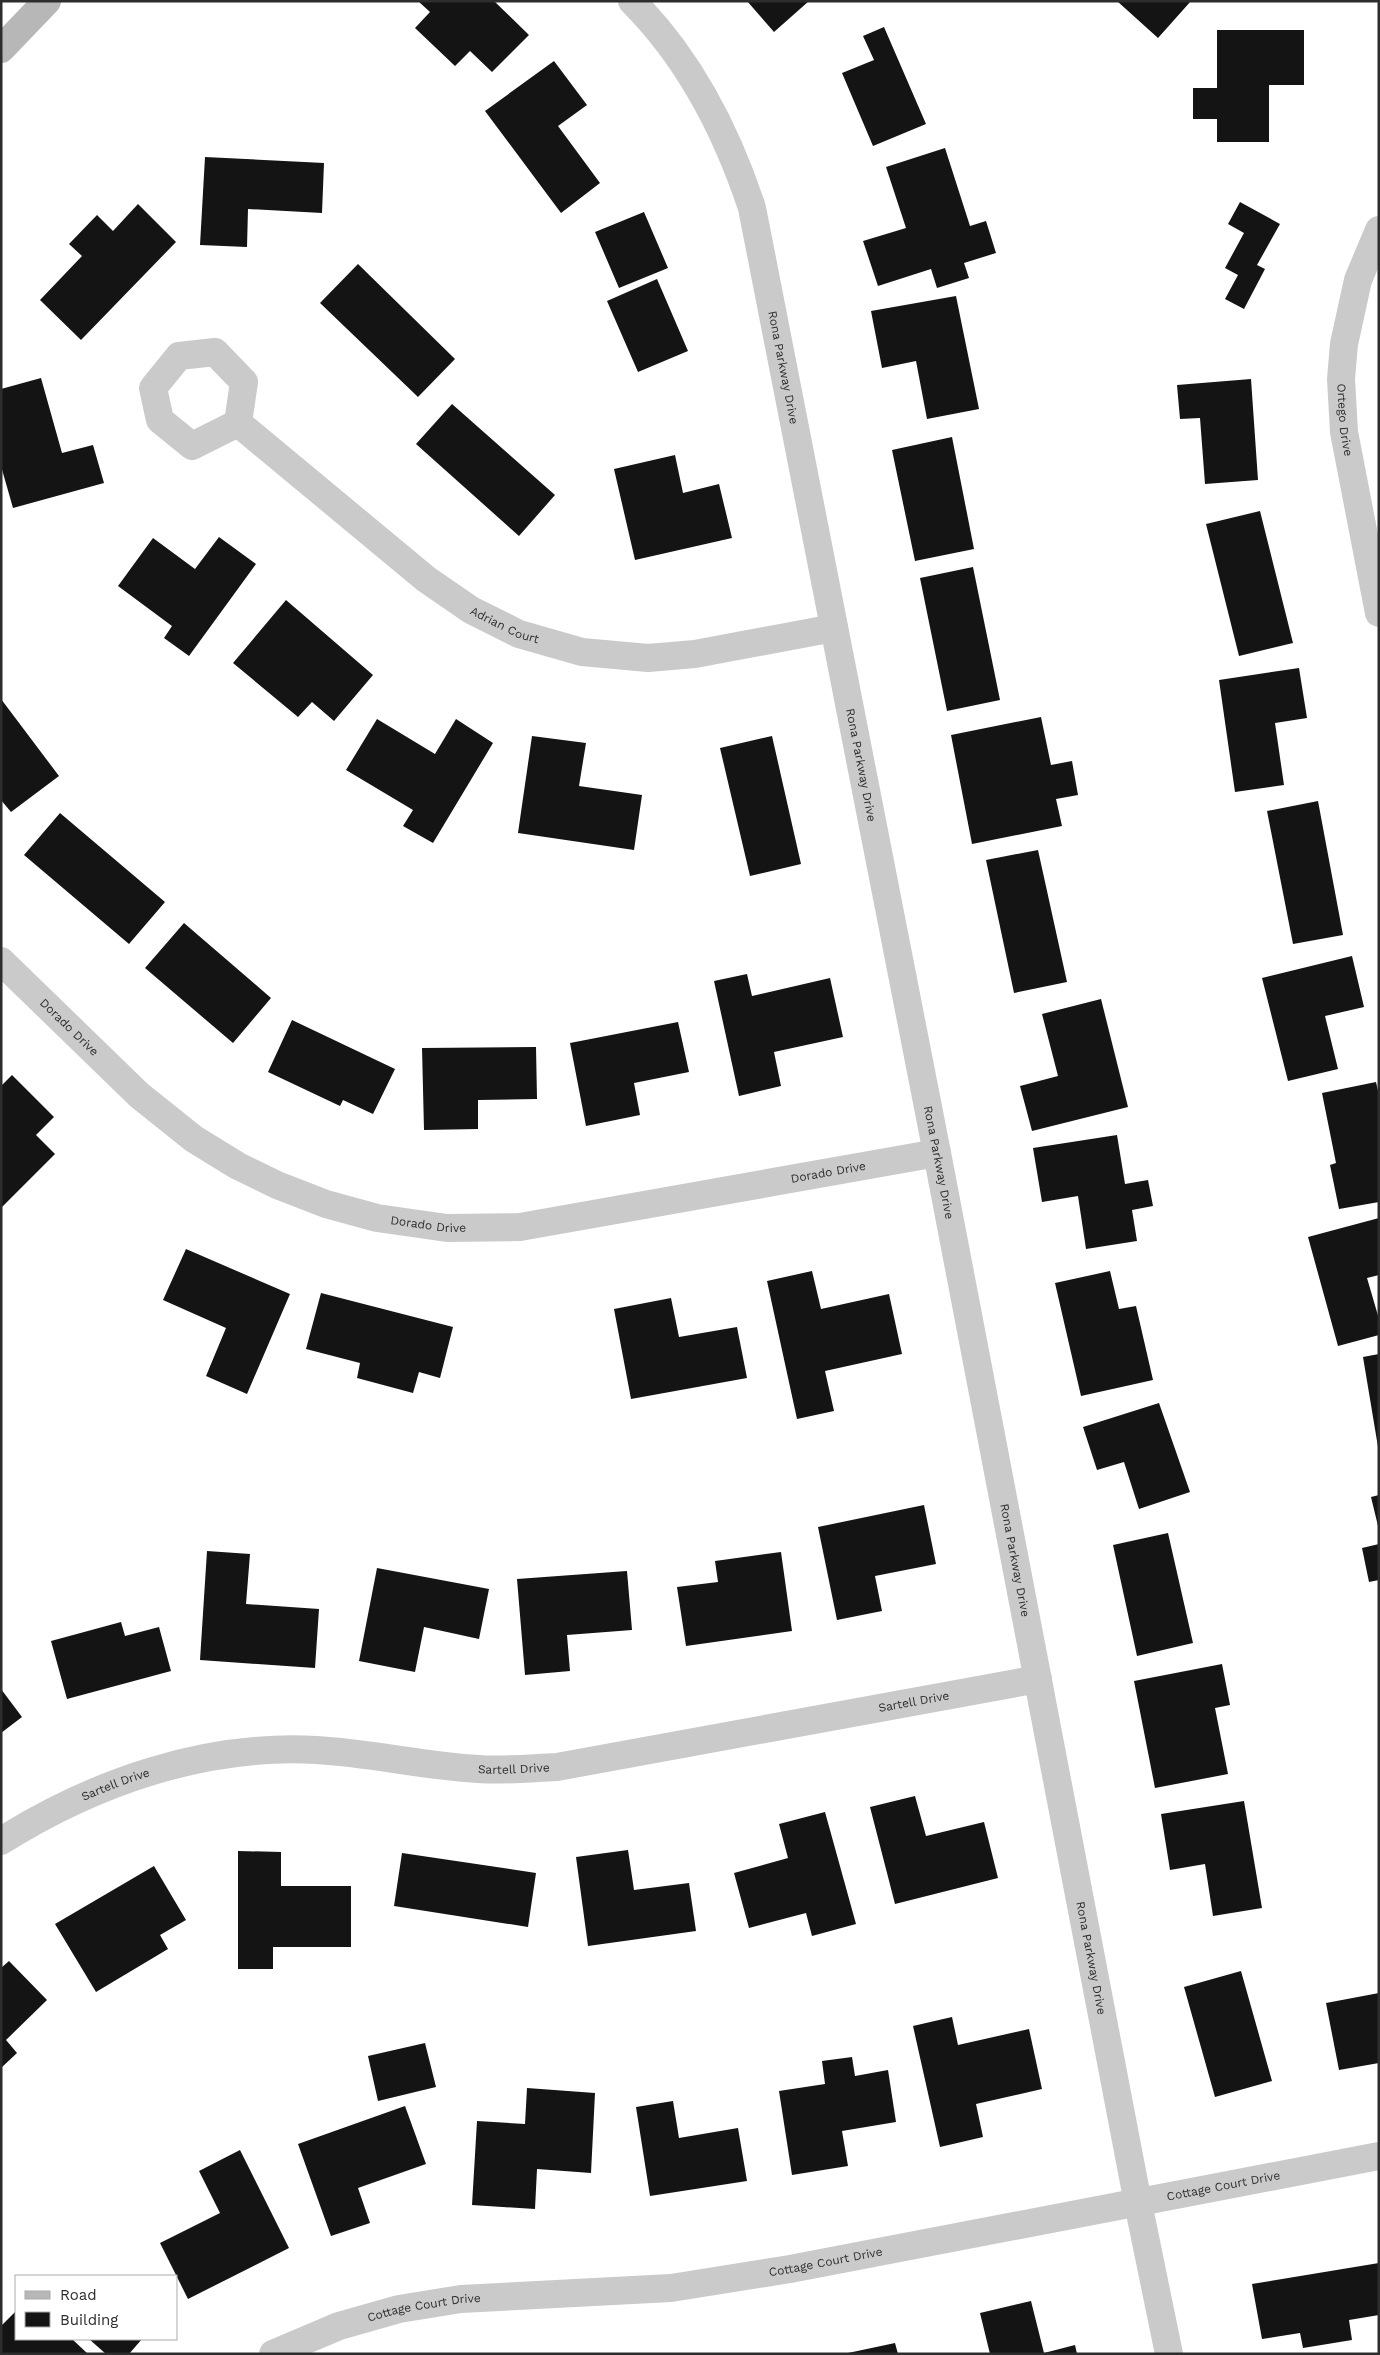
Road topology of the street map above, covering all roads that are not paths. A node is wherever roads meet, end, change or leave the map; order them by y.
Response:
1 (48, 1) edge
2 (632, 1) edge
3 (1, 49) edge
4 (1379, 230) edge
5 (238, 423) dead end
6 (1379, 613) edge
7 (834, 628) junction
8 (1, 960) edge
9 (937, 1153) junction
10 (1038, 1679) junction
11 (1, 1840) edge
12 (1379, 2156) edge
13 (1138, 2202) junction
14 (273, 2354) edge
15 (1169, 2354) edge

1 - 3 street
2 - 7 street, Rona Parkway Drive
4 - 6 street, Ortego Drive
5 - 7 street, Adrian Court
7 - 9 street, Rona Parkway Drive
8 - 9 street, Dorado Drive
9 - 10 street, Rona Parkway Drive
10 - 11 street, Sartell Drive
10 - 13 street, Rona Parkway Drive
12 - 13 street, Cottage Court Drive
13 - 14 street, Cottage Court Drive
13 - 15 street, Rona Parkway Drive

